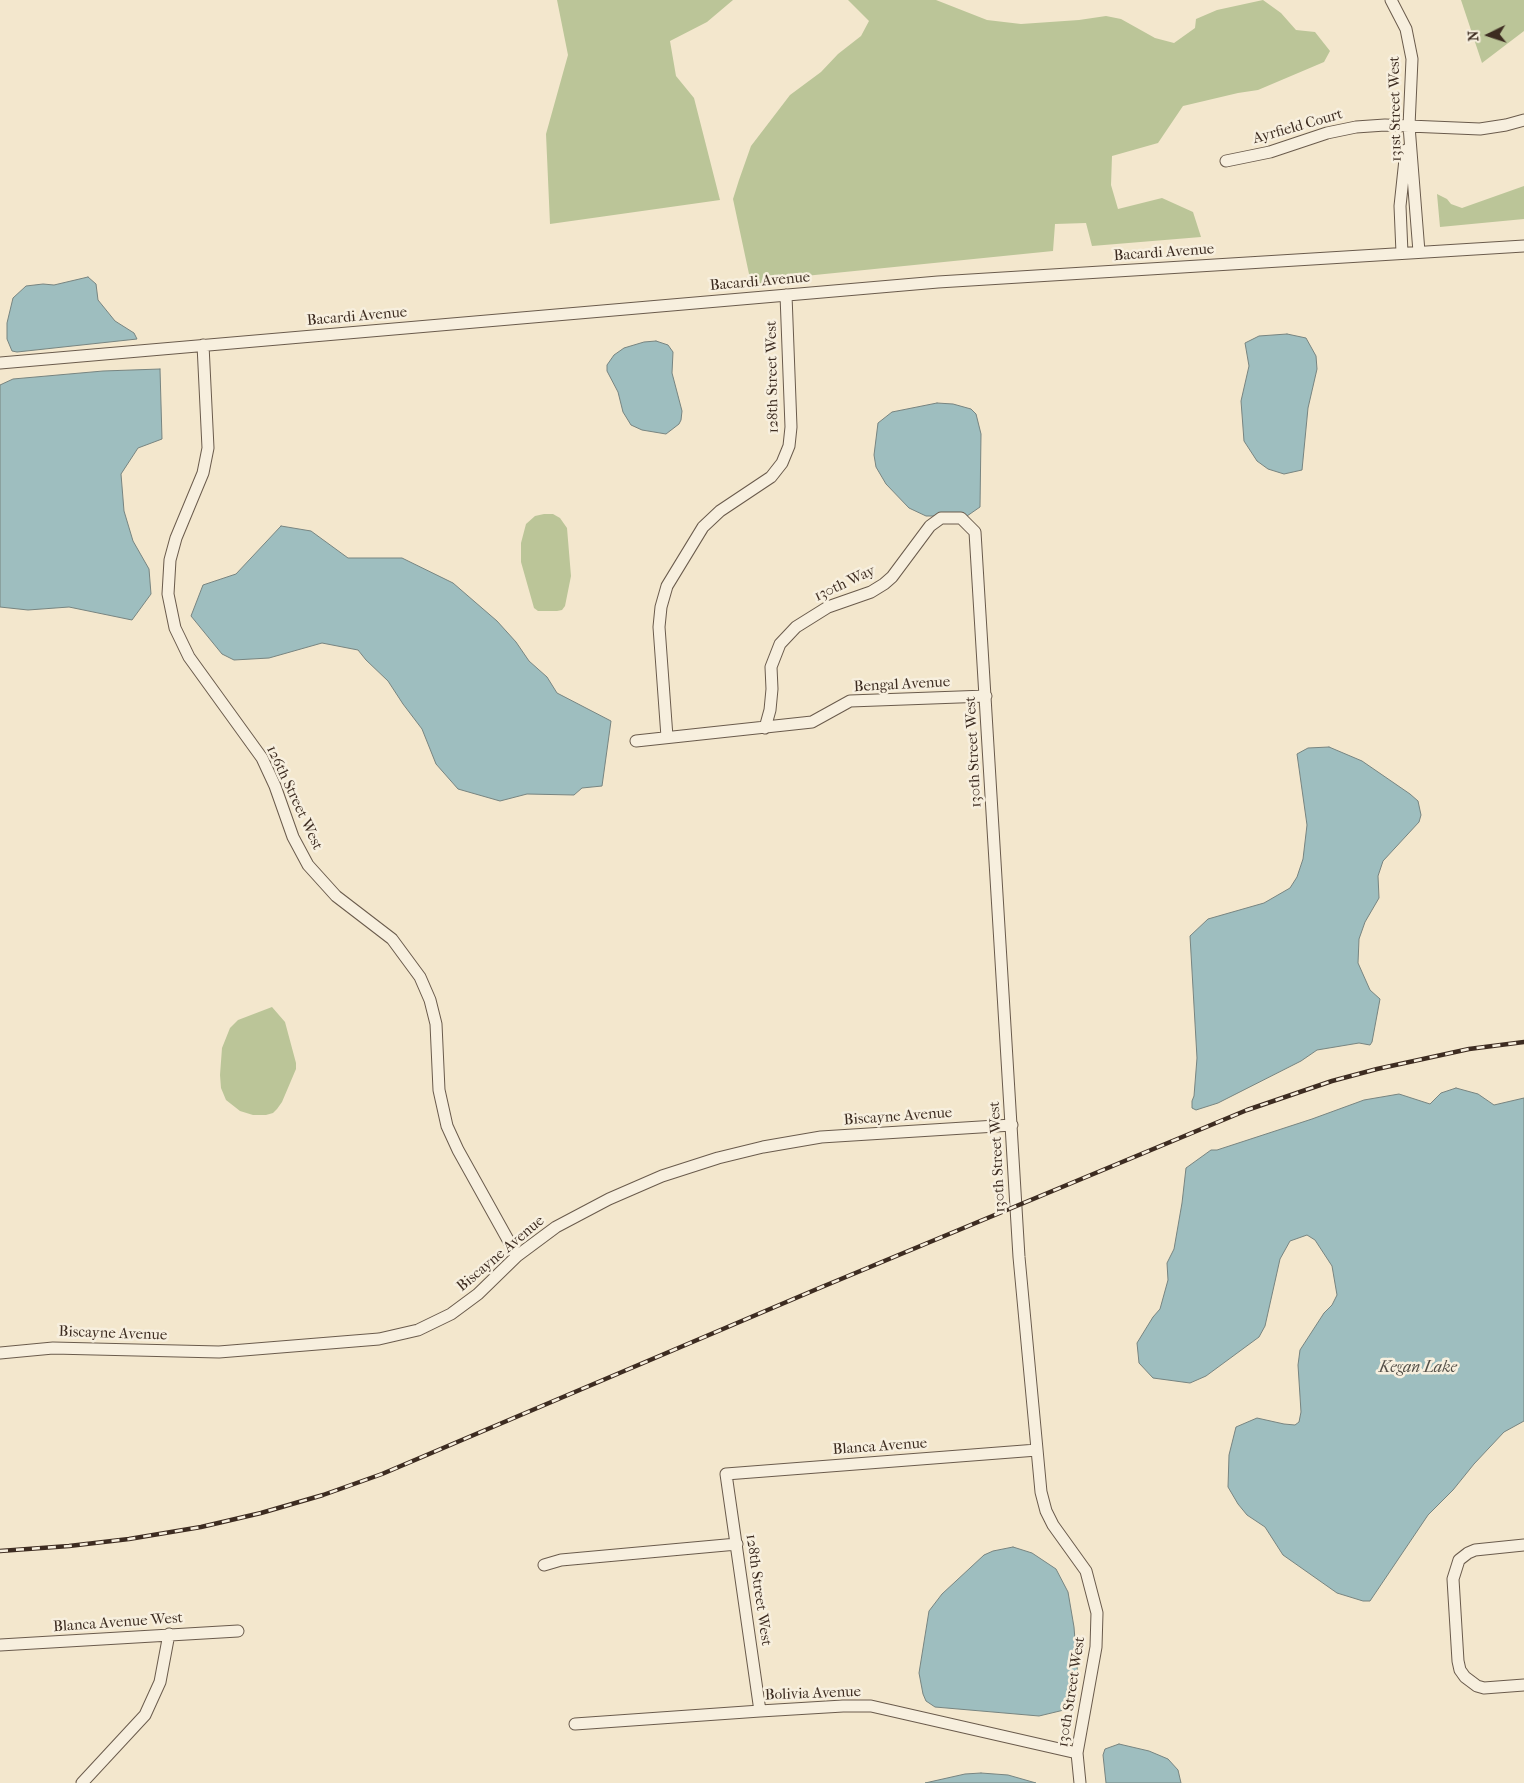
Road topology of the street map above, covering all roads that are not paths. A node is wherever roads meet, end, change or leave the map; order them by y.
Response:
1 (1391, 0) edge
2 (1524, 120) edge
3 (1409, 126) junction
4 (1226, 161) dead end
5 (1524, 246) edge
6 (1420, 252) junction
7 (1402, 253) junction
8 (786, 295) junction
9 (203, 345) junction
10 (0, 363) edge
11 (961, 518) joint
12 (986, 696) junction
13 (765, 728) junction
14 (668, 737) junction
15 (636, 741) dead end
16 (1012, 1125) junction
17 (517, 1256) junction
18 (0, 1353) edge
19 (1037, 1450) junction
20 (726, 1474) joint
21 (737, 1544) junction
22 (1524, 1545) edge
23 (544, 1565) dead end
24 (238, 1631) dead end
25 (169, 1634) junction
26 (1, 1647) edge
27 (1524, 1685) edge
28 (760, 1711) junction
29 (575, 1724) dead end
30 (1077, 1752) junction
31 (82, 1783) edge
32 (1080, 1783) edge

1 - 3 street, 131st Street West
2 - 3 street, Ayrfield Court
3 - 4 street, Ayrfield Court
3 - 6 street, 131st Street West
3 - 7 street
5 - 6 street, Bacardi Avenue
6 - 7 street, Bacardi Avenue
7 - 8 street, Bacardi Avenue
8 - 9 street, Bacardi Avenue
8 - 14 street, 128th Street West
9 - 10 street, Bacardi Avenue
9 - 17 street, 126th Street West
11 - 12 street, 130th Street West
11 - 13 street, 130th Way
12 - 13 street, Bengal Avenue
12 - 16 street, 130th Street West
13 - 14 street, Bengal Avenue
14 - 15 street, Bengal Avenue
16 - 17 street, Biscayne Avenue
16 - 19 street, 130th Street West
17 - 18 street, Biscayne Avenue
19 - 20 street, Blanca Avenue
19 - 30 street, 130th Street West
20 - 21 street, 128th Street West
21 - 23 street
21 - 28 street, 128th Street West
22 - 27 street
24 - 25 street, Blanca Avenue West
25 - 26 street, Blanca Avenue West
25 - 31 street
28 - 29 street, Bolivia Avenue
28 - 30 street, Bolivia Avenue
30 - 32 street, 130th Street West

